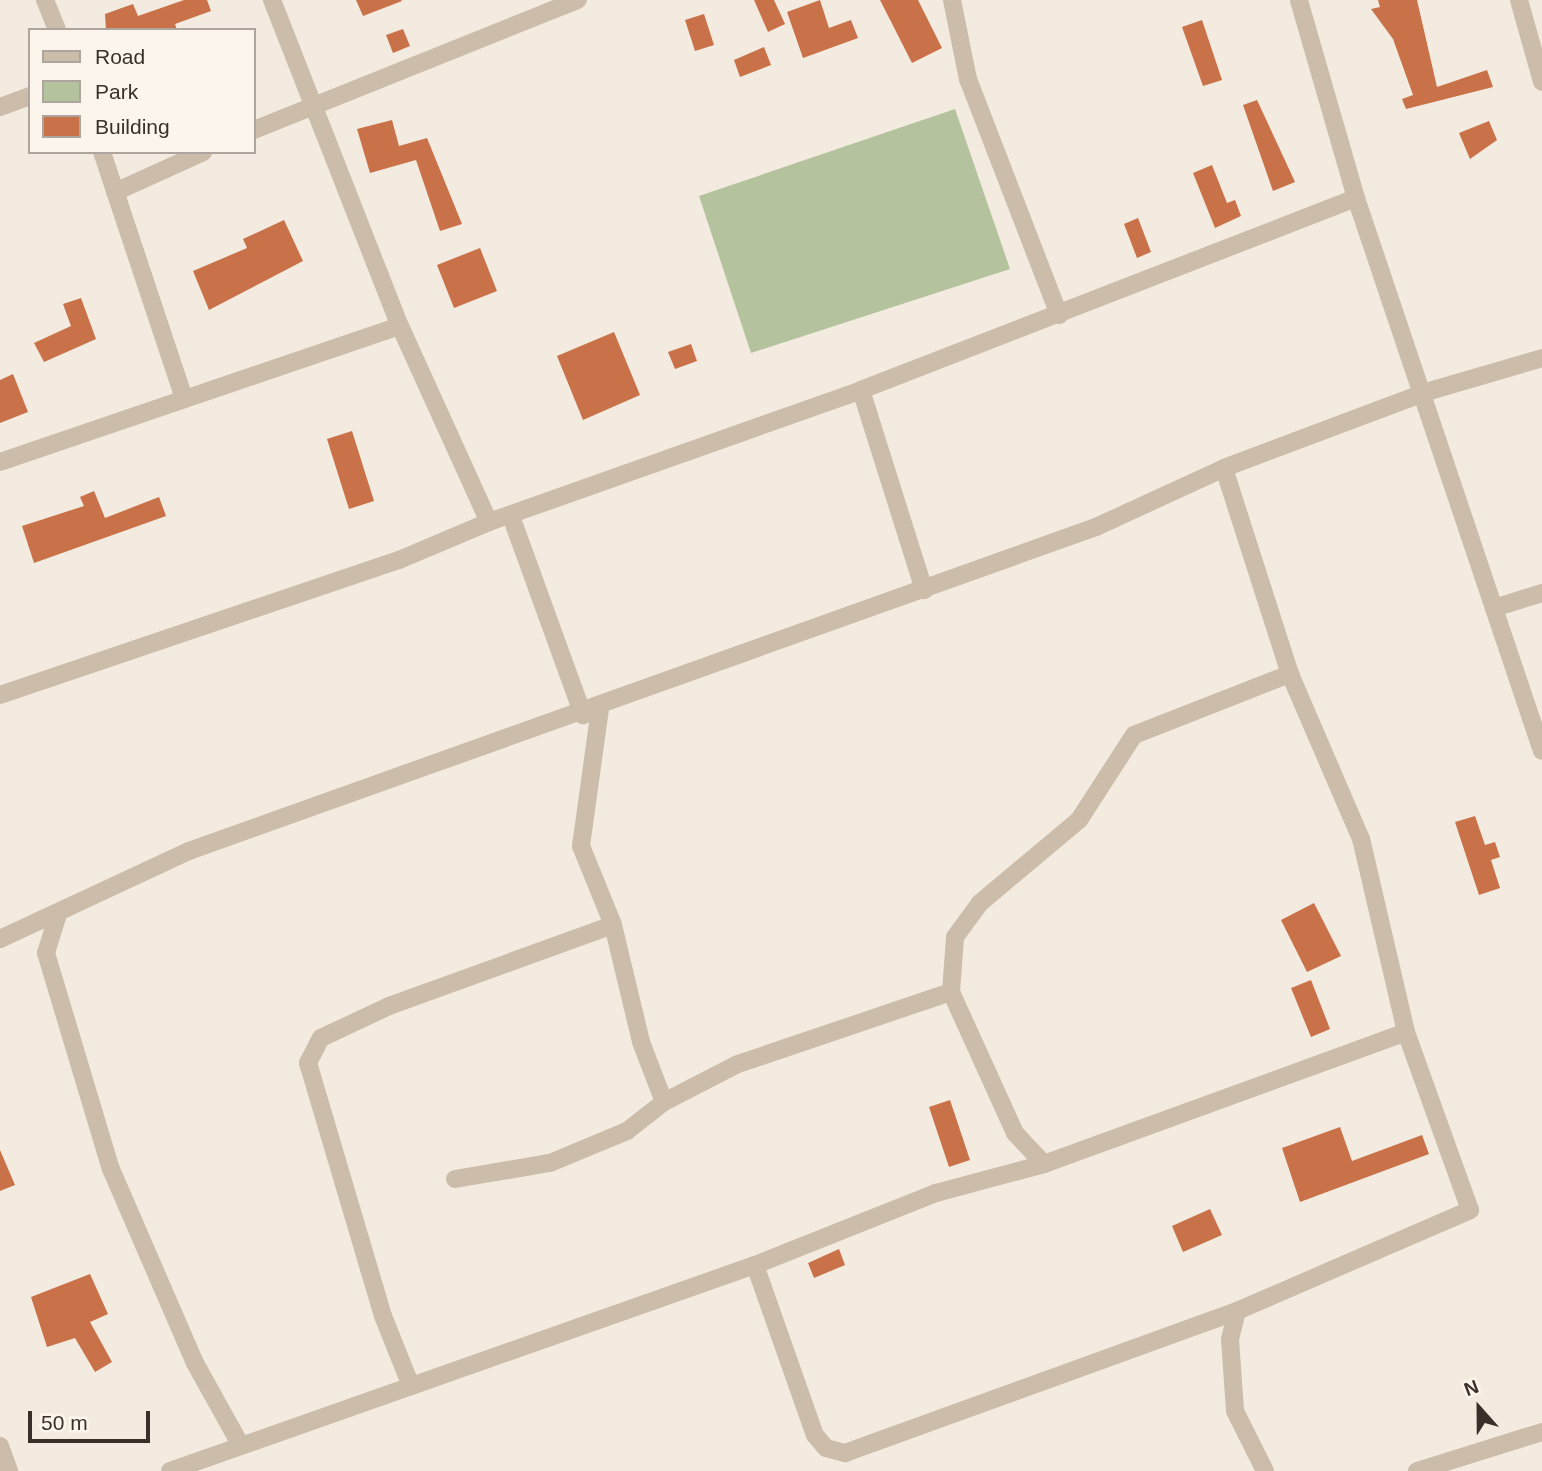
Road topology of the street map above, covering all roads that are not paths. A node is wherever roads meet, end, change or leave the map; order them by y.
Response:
1 (45, 0) edge
2 (272, 0) edge
3 (578, 0) edge
4 (952, 0) edge
5 (1299, 0) edge
6 (1518, 0) edge
7 (56, 28) edge
8 (1542, 82) edge
9 (28, 97) edge
10 (313, 103) junction
11 (0, 107) edge
12 (256, 129) edge
13 (103, 154) edge
14 (199, 154) edge
15 (115, 192) junction
16 (1356, 198) junction
17 (1059, 315) junction
18 (400, 326) junction
19 (1542, 358) edge
20 (861, 390) junction
21 (1426, 392) junction
22 (184, 399) junction
23 (0, 462) edge
24 (1224, 468) junction
25 (511, 516) junction
26 (489, 522) junction
27 (923, 590) junction
28 (1542, 593) edge
29 (1494, 608) junction
30 (1290, 674) junction
31 (0, 695) edge
32 (600, 709) junction
33 (583, 715) junction
34 (1542, 751) edge
35 (58, 914) junction
36 (613, 925) junction
37 (0, 939) edge
38 (951, 992) junction
39 (1406, 1032) junction
40 (664, 1102) junction
41 (1044, 1164) junction
42 (455, 1179) dead end
43 (755, 1265) junction
44 (1237, 1311) junction
45 (411, 1386) junction
46 (1542, 1432) edge
47 (240, 1444) junction
48 (0, 1446) edge
49 (9, 1471) edge
50 (170, 1471) edge
51 (1265, 1471) edge
52 (1417, 1471) edge

1 - 7 street
2 - 10 street
3 - 10 street
4 - 17 street
5 - 16 street
6 - 8 street
9 - 11 street
10 - 12 street
10 - 18 street
13 - 15 street
14 - 15 street
15 - 22 street
16 - 17 street
16 - 21 street
17 - 20 street
18 - 22 street
18 - 26 street
19 - 21 street
20 - 25 street
20 - 27 street
21 - 24 street
21 - 29 street
22 - 23 street
24 - 27 street
24 - 30 street
25 - 26 street
25 - 33 street
26 - 31 street
27 - 32 street
28 - 29 street
29 - 34 street
30 - 38 street
30 - 39 street
32 - 33 street
32 - 36 street
33 - 35 street
35 - 37 street
35 - 47 street
36 - 40 street
36 - 45 street
38 - 40 street
38 - 41 street
39 - 41 street
39 - 44 street
40 - 42 street
41 - 43 street
43 - 44 street
43 - 45 street
44 - 51 street
45 - 47 street
46 - 52 street
47 - 50 street
48 - 49 street

